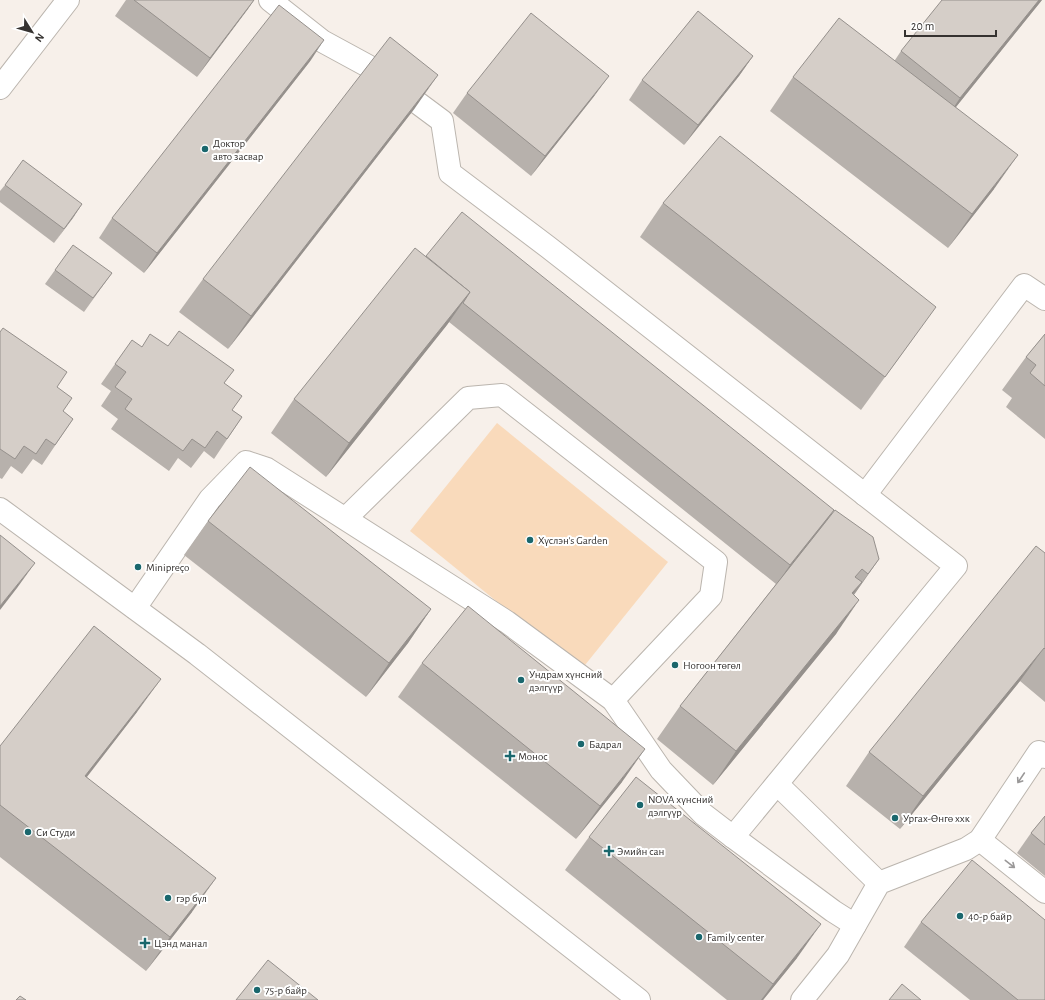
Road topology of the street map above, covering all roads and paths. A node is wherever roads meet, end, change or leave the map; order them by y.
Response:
1 (68, 0) edge
2 (270, 0) edge
3 (0, 88) edge
4 (1045, 300) edge
5 (865, 496) junction
6 (0, 509) edge
7 (346, 518) junction
8 (135, 608) junction
9 (613, 700) junction
10 (1045, 757) edge
11 (777, 784) junction
12 (733, 837) junction
13 (980, 840) junction
14 (879, 884) junction
15 (1045, 892) edge
16 (855, 925) junction
17 (639, 1000) edge
18 (802, 1000) edge

1 - 3 street
2 - 5 street
4 - 5 street
5 - 11 street
6 - 8 street
7 - 8 street
7 - 9 street
7 - 9 street
8 - 17 street
9 - 12 street
10 -> 13 street
11 - 12 street
11 - 14 street
12 - 16 street
13 - 14 street
13 -> 15 street
14 - 16 street
16 - 18 street

